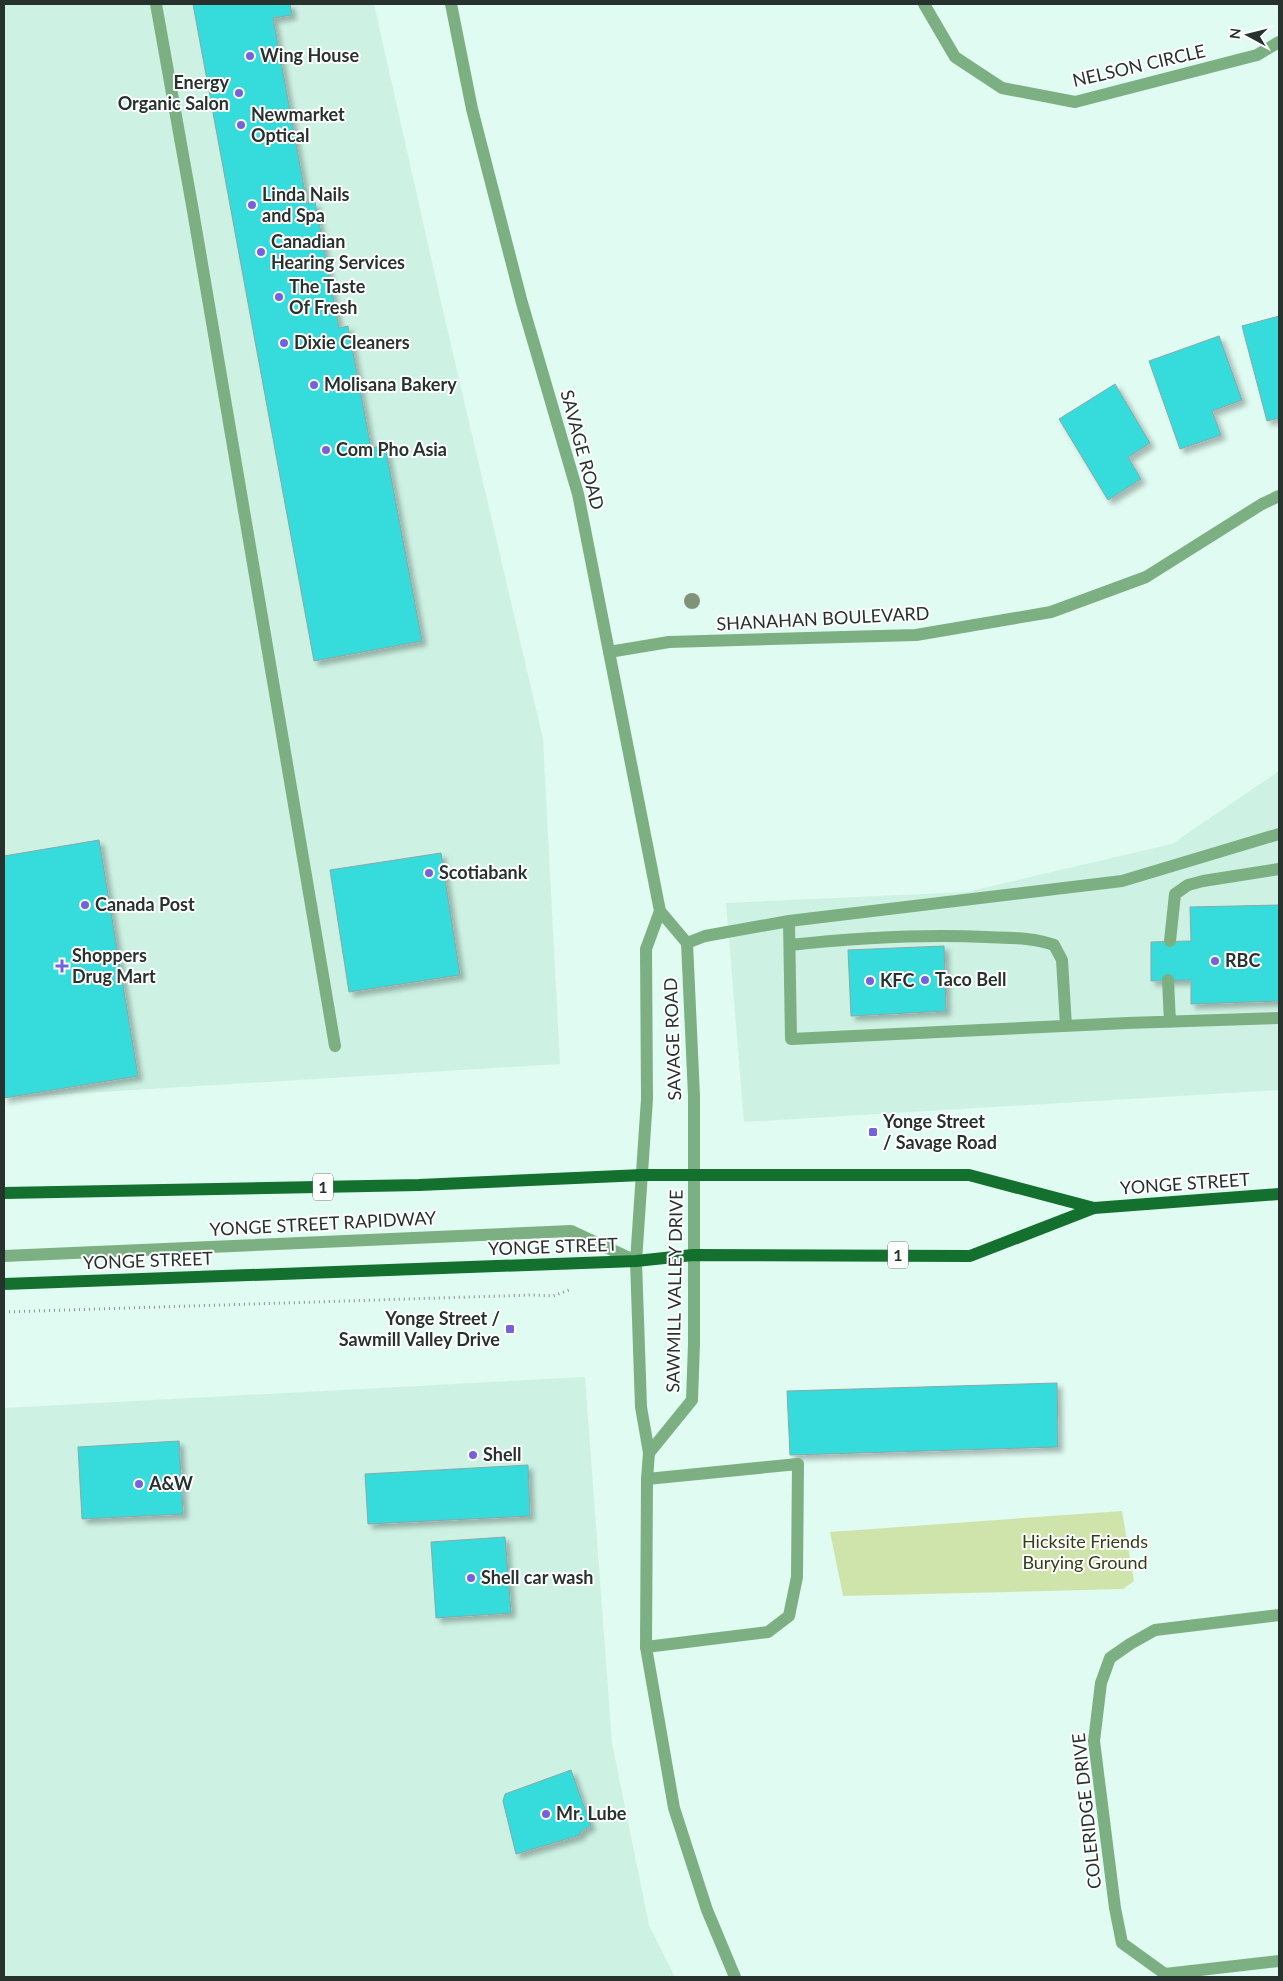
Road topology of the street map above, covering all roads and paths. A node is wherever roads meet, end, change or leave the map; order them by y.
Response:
1 (156, 4) edge
2 (451, 4) edge
3 (924, 4) edge
4 (1279, 42) edge
5 (1279, 496) edge
6 (609, 652) junction
7 (1279, 834) edge
8 (1279, 869) edge
9 (660, 911) junction
10 (789, 921) junction
11 (1170, 941) dead end
12 (687, 943) junction
13 (790, 945) junction
14 (1168, 980) dead end
15 (1279, 1018) edge
16 (1170, 1022) junction
17 (1066, 1026) junction
18 (335, 1046) dead end
19 (642, 1175) junction
20 (694, 1175) junction
21 (4, 1193) edge
22 (1279, 1194) edge
23 (1094, 1208) junction
24 (693, 1255) junction
25 (4, 1256) edge
26 (636, 1261) junction
27 (4, 1284) edge
28 (570, 1289) dead end
29 (4, 1312) edge
30 (649, 1453) junction
31 (647, 1479) junction
32 (1279, 1614) edge
33 (646, 1646) junction
34 (1279, 1961) edge
35 (735, 1977) edge

1 - 18 street
2 - 6 street, SAVAGE ROAD
3 - 4 street, NELSON CIRCLE
5 - 6 street, SHANAHAN BOULEVARD
6 - 9 street, SAVAGE ROAD
7 - 10 street
8 - 11 street
9 - 12 street, SAVAGE ROAD
9 - 19 street, SAVAGE ROAD
10 - 12 street
10 - 13 street
12 - 20 street, SAVAGE ROAD
13 - 17 street
13 - 17 street
14 - 16 street
15 - 16 street
16 - 17 street
19 - 20 main road, YONGE STREET / 1
19 - 21 main road, YONGE STREET / 1
19 - 26 street, SAWMILL VALLEY DRIVE
20 - 23 main road, YONGE STREET / 1
20 - 24 street, SAWMILL VALLEY DRIVE
22 - 23 main road, YONGE STREET / 1
23 - 24 main road, YONGE STREET / 1
24 - 26 main road, YONGE STREET / 1
24 - 30 street, SAWMILL VALLEY DRIVE
25 - 26 street, YONGE STREET RAPIDWAY
26 - 27 main road, YONGE STREET / 1
26 - 30 street, SAWMILL VALLEY DRIVE
28 - 29 path
30 - 31 street, SAWMILL VALLEY DRIVE
31 - 33 street, SAWMILL VALLEY DRIVE
31 - 33 street
32 - 34 street, COLERIDGE DRIVE
33 - 35 street, SAWMILL VALLEY DRIVE

